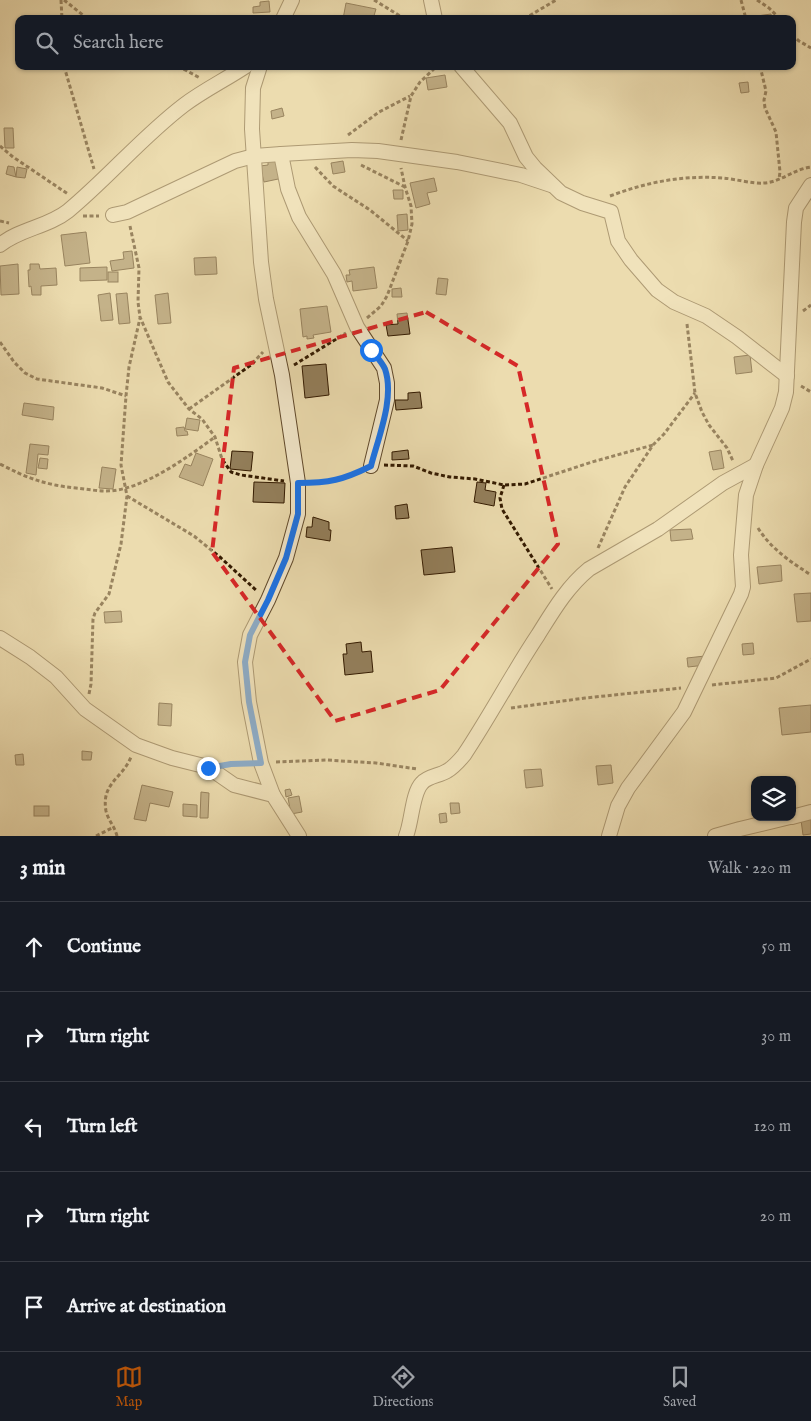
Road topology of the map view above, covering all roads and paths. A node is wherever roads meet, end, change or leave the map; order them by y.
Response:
1 (62, 0) edge
2 (292, 0) edge
3 (374, 0) edge
4 (432, 0) edge
5 (556, 0) edge
6 (741, 0) edge
7 (757, 0) edge
8 (62, 15) edge
9 (83, 15) edge
10 (285, 15) edge
11 (398, 15) edge
12 (434, 15) edge
13 (531, 15) edge
14 (745, 15) edge
15 (776, 15) edge
16 (796, 38) edge
17 (811, 48) edge
18 (65, 70) edge
19 (185, 70) edge
20 (239, 70) edge
21 (259, 70) edge
22 (433, 70) edge
23 (464, 70) edge
24 (761, 70) edge
25 (213, 85) junction
26 (411, 96) junction
27 (0, 146) edge
28 (326, 151) junction
29 (302, 152) junction
30 (281, 154) junction
31 (398, 155) junction
32 (254, 156) junction
33 (356, 163) dead end
34 (811, 167) edge
35 (779, 179) junction
36 (99, 184) junction
37 (811, 185) edge
38 (554, 186) junction
39 (405, 187) junction
40 (78, 201) junction
41 (589, 205) junction
42 (120, 213) joint
43 (408, 241) junction
44 (0, 245) edge
45 (687, 308) junction
46 (140, 317) junction
47 (357, 327) junction
48 (275, 338) junction
49 (0, 342) edge
50 (282, 375) junction
51 (787, 376) junction
52 (695, 393) junction
53 (126, 396) junction
54 (189, 409) junction
55 (215, 437) junction
56 (653, 445) junction
57 (0, 464) edge
58 (371, 466) junction
59 (756, 466) junction
60 (742, 474) junction
61 (298, 483) junction
62 (504, 485) junction
63 (125, 487) junction
64 (127, 496) junction
65 (758, 527) dead end
66 (590, 569) junction
67 (811, 576) edge
68 (268, 600) junction
69 (559, 602) junction
70 (0, 638) edge
71 (811, 659) edge
72 (696, 686) junction
73 (86, 709) junction
74 (492, 711) junction
75 (136, 745) junction
76 (261, 763) junction
77 (208, 768) junction
78 (445, 772) junction
79 (273, 795) junction
80 (811, 812) edge
81 (796, 816) edge
82 (772, 821) edge
83 (114, 827) junction
84 (96, 836) edge
85 (117, 836) edge
86 (299, 836) edge
87 (406, 836) edge
88 (608, 836) edge
89 (715, 836) edge

1 - 8 path
1 - 9 path
2 - 10 street
3 - 11 path
4 - 12 street
5 - 13 path
6 - 14 path
7 - 15 path
16 - 17 path
18 - 36 path
19 - 25 path
20 - 25 street
21 - 32 street
22 - 26 path
23 - 38 street
24 - 35 path
25 - 36 street
26 - 28 path
26 - 31 path
27 - 40 path
28 - 29 street
28 - 31 street
29 - 30 street
29 - 43 path
30 - 32 street
30 - 47 street
31 - 38 street
31 - 39 path
32 - 42 street
32 - 48 street
33 - 39 path
34 - 35 path
35 - 41 path
36 - 40 street
37 - 51 street
38 - 41 street
39 - 43 path
40 - 44 street
41 - 45 street
42 - 46 path
43 - 47 path
45 - 51 street
45 - 52 path
46 - 53 path
46 - 54 path
47 - 50 path
47 - 58 street
48 - 50 street
48 - 54 path
49 - 53 path
50 - 61 street
51 - 59 street
52 - 56 path
52 - 60 path
53 - 63 path
54 - 55 path
55 - 61 path
55 - 63 path
56 - 62 path
56 - 66 path
57 - 63 path
58 - 61 path
58 - 62 path
59 - 60 street
59 - 72 street
60 - 66 street
61 - 68 street
62 - 69 path
63 - 64 path
64 - 68 path
64 - 73 path
65 - 67 path
66 - 69 street
68 - 76 street
69 - 74 street
70 - 73 street
71 - 72 path
72 - 74 path
72 - 88 street
73 - 75 street
74 - 78 street
75 - 77 street
75 - 83 path
76 - 77 path
76 - 78 path
76 - 79 street
77 - 79 street
78 - 87 street
79 - 86 street
80 - 81 street
82 - 89 street
83 - 84 path
83 - 85 path

